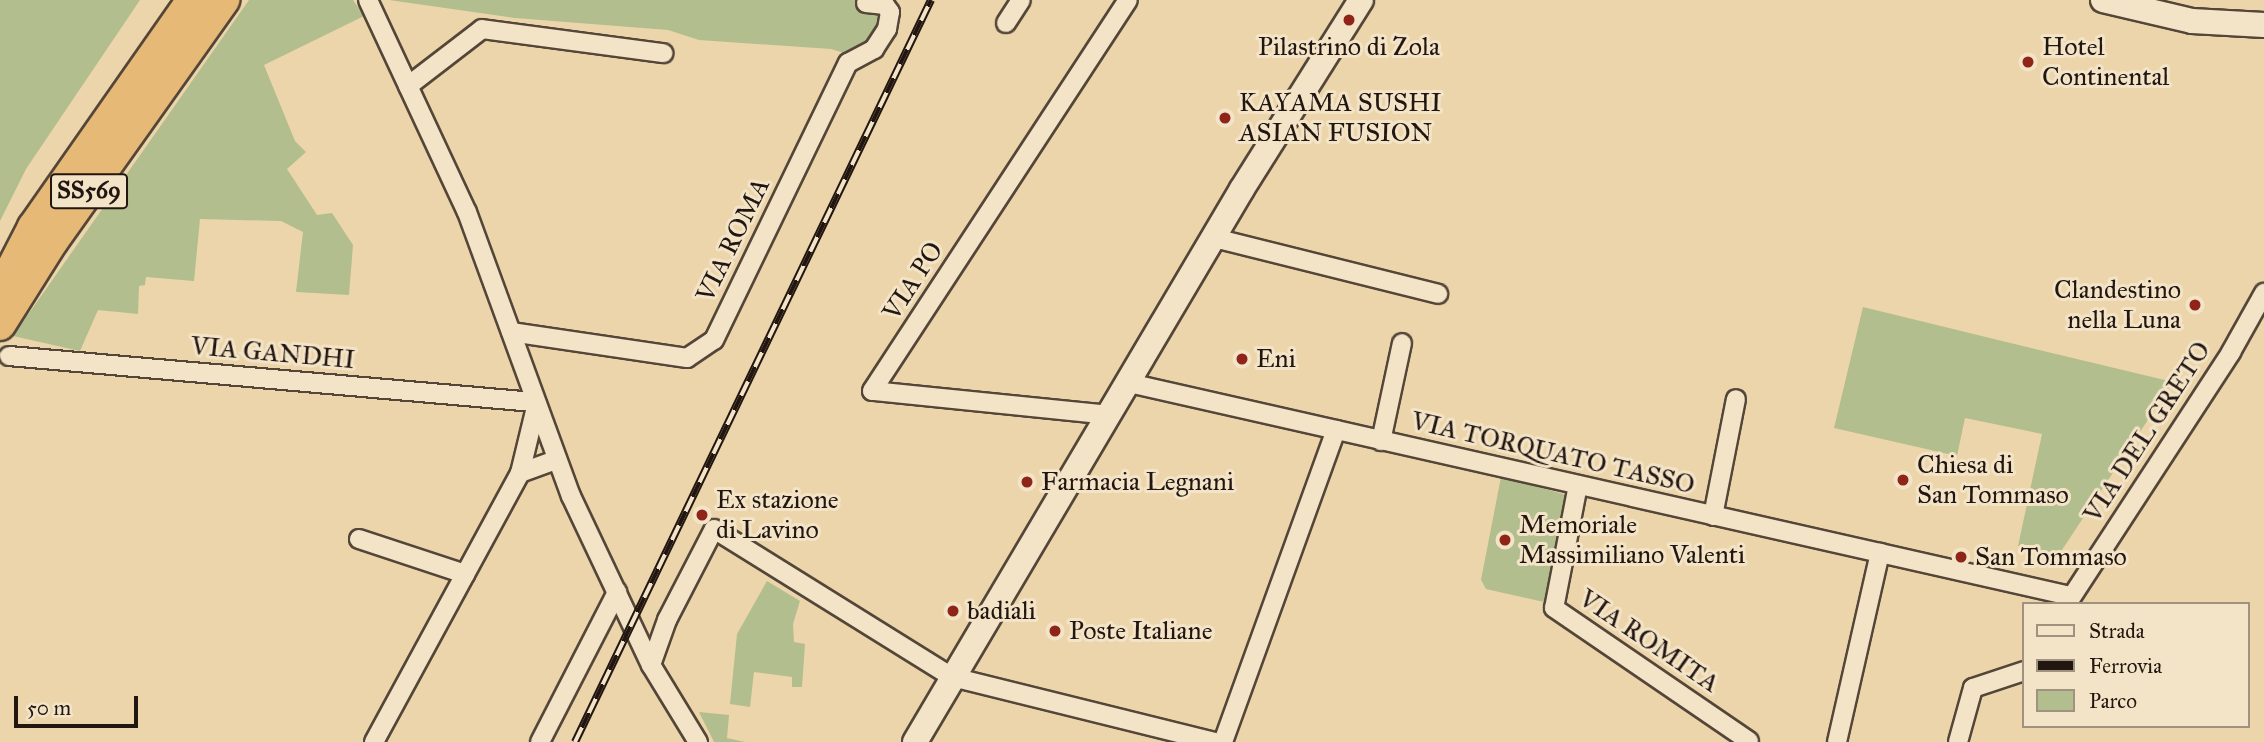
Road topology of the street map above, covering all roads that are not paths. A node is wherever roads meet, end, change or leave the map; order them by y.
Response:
1 (192, 0) edge
2 (224, 0) edge
3 (368, 0) edge
4 (1021, 0) edge
5 (1128, 0) edge
6 (1361, 0) edge
7 (2104, 0) edge
8 (866, 3) dead end
9 (1006, 23) dead end
10 (2264, 25) edge
11 (170, 52) junction
12 (663, 53) dead end
13 (408, 86) junction
14 (1214, 238) junction
15 (0, 291) edge
16 (2264, 293) edge
17 (1438, 294) dead end
18 (0, 325) edge
19 (510, 331) junction
20 (1402, 343) dead end
21 (9, 356) dead end
22 (1129, 383) junction
23 (1737, 399) dead end
24 (535, 404) junction
25 (1110, 415) junction
26 (1336, 430) junction
27 (1381, 441) junction
28 (556, 460) junction
29 (520, 473) junction
30 (1578, 485) junction
31 (1713, 516) junction
32 (359, 539) dead end
33 (1880, 553) junction
34 (465, 574) junction
35 (617, 592) junction
36 (2068, 600) edge
37 (667, 620) junction
38 (637, 628) junction
39 (651, 665) junction
40 (2022, 672) edge
41 (951, 677) junction
42 (1749, 741) edge
43 (374, 742) edge
44 (540, 742) edge
45 (698, 742) edge
46 (915, 742) edge
47 (1214, 742) edge
48 (1223, 742) edge
49 (1837, 742) edge
50 (1958, 742) edge

1 - 11 highway, SS569
2 - 11 highway, SS569
3 - 13 street
4 - 9 street
5 - 25 street, VIA PO
6 - 14 main road
7 - 10 main road
8 - 19 street, VIA ROMA
11 - 15 highway, SS569
11 - 18 highway, SS569
12 - 13 street
13 - 19 street
14 - 17 street
14 - 22 main road
16 - 36 street, VIA DEL GRETO
19 - 24 street
20 - 27 street, VIA TORQUATO TASSO
21 - 24 street, VIA GANDHI
22 - 25 main road
22 - 26 street, VIA TORQUATO TASSO
23 - 31 street, VIA TORQUATO TASSO
24 - 28 street
24 - 29 street
25 - 41 main road
26 - 27 street, VIA TORQUATO TASSO
26 - 48 street
27 - 30 street, VIA TORQUATO TASSO
28 - 29 street
28 - 35 street
29 - 34 street
30 - 31 street, VIA TORQUATO TASSO
30 - 42 street, VIA ROMITA
31 - 33 street, VIA TORQUATO TASSO
32 - 34 street
33 - 36 street, VIA TORQUATO TASSO
33 - 49 street
34 - 43 street
35 - 38 street
35 - 44 street
37 - 38 street
37 - 39 street
37 - 41 street
38 - 39 street
39 - 45 street
40 - 50 street
41 - 46 main road
41 - 47 street

